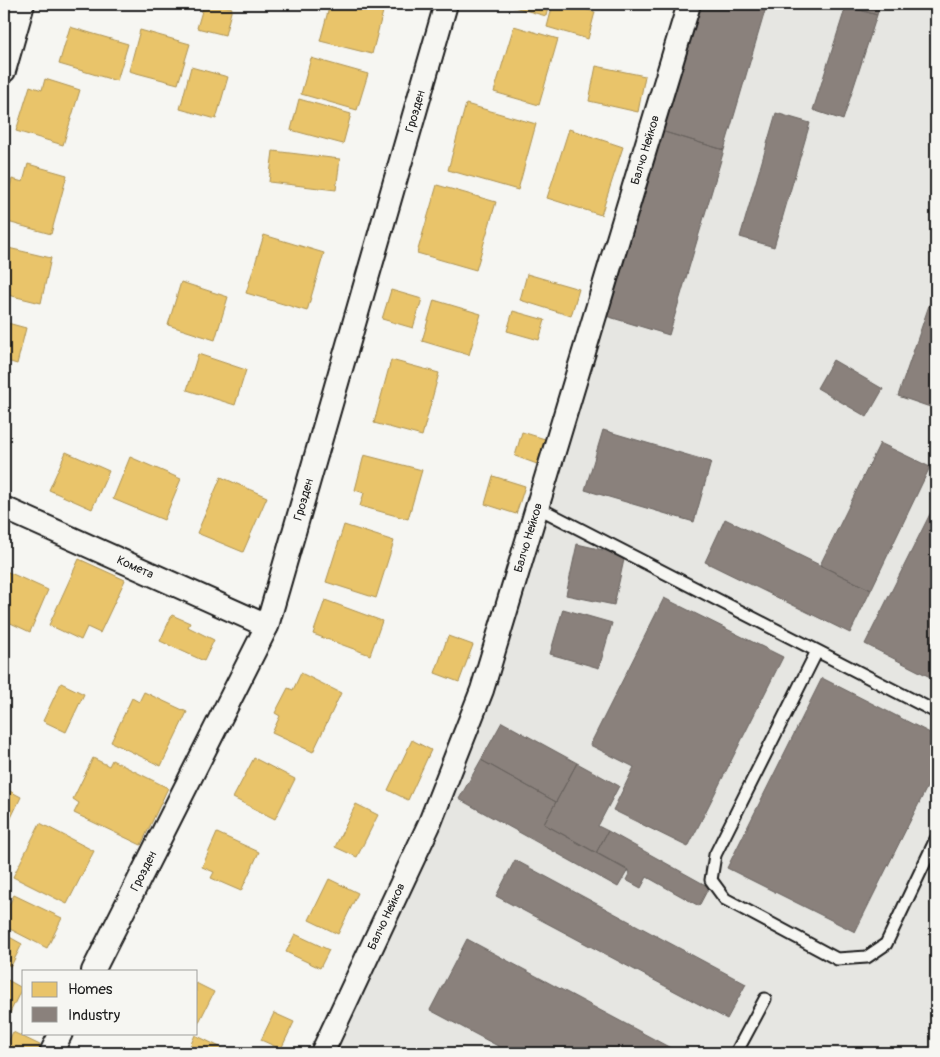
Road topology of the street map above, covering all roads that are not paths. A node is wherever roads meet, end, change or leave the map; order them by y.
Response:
1 (22, 4) edge
2 (446, 4) edge
3 (689, 4) edge
4 (932, 4) edge
5 (936, 6) edge
6 (4, 70) edge
7 (4, 508) edge
8 (537, 508) junction
9 (266, 626) junction
10 (817, 650) junction
11 (936, 712) edge
12 (936, 839) edge
13 (94, 970) edge
14 (765, 998) dead end
15 (60, 1034) edge
16 (51, 1053) edge
17 (322, 1053) edge
18 (736, 1053) edge

1 - 6 street
2 - 9 street, Грозден
3 - 8 street, Балчо Нейков
4 - 5 lane
7 - 9 street, Комета
8 - 10 lane
8 - 17 street, Балчо Нейков
9 - 13 street, Грозден
10 - 11 lane
10 - 12 lane
14 - 18 lane
15 - 16 street

